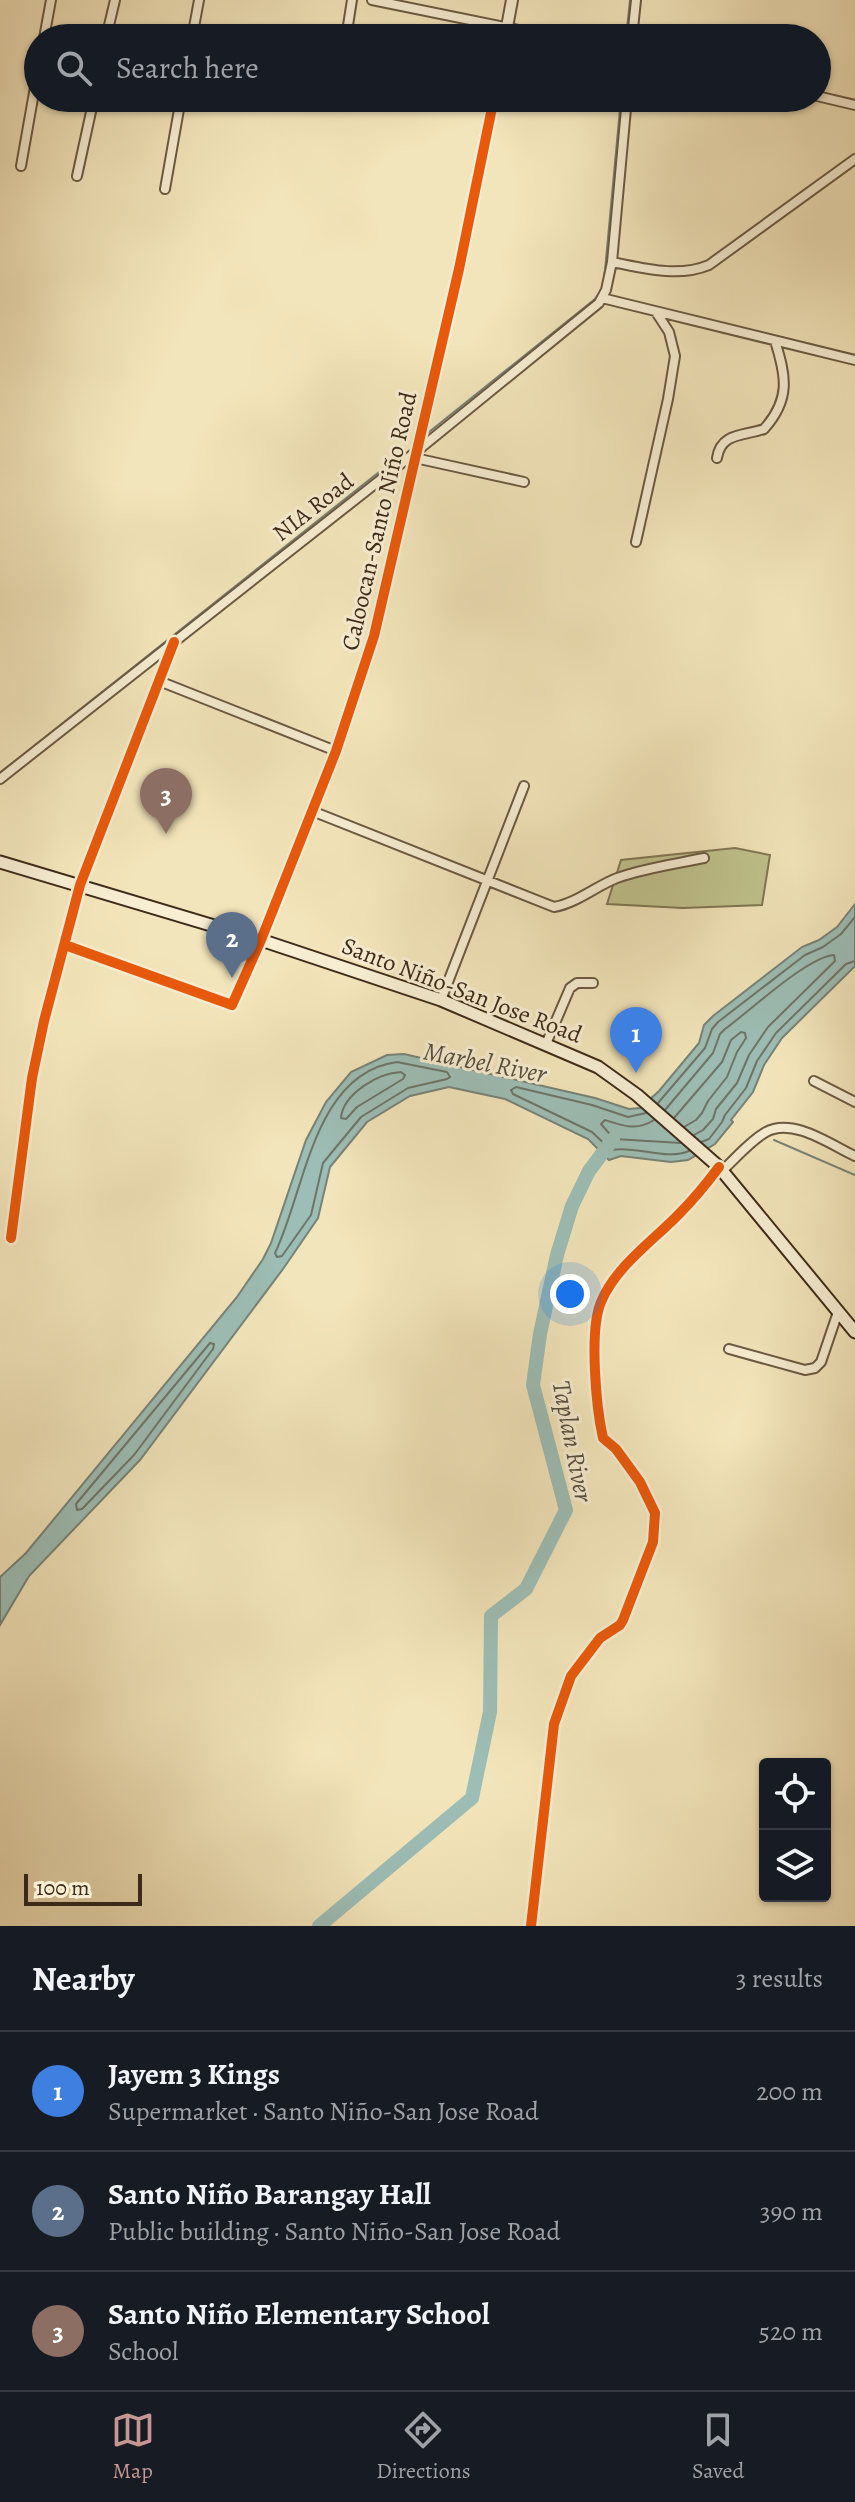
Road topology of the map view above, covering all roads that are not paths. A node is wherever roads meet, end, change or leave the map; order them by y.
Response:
1 (51, 0) edge
2 (115, 0) edge
3 (199, 0) edge
4 (352, 0) edge
5 (372, 0) edge
6 (512, 0) edge
7 (636, 0) edge
8 (47, 24) edge
9 (109, 24) edge
10 (195, 24) edge
11 (348, 24) edge
12 (472, 24) edge
13 (508, 24) edge
14 (633, 24) edge
15 (831, 99) edge
16 (855, 105) edge
17 (31, 112) edge
18 (91, 112) edge
19 (179, 112) edge
20 (491, 112) edge
21 (626, 112) edge
22 (855, 159) edge
23 (21, 166) dead end
24 (77, 176) dead end
25 (165, 189) dead end
26 (612, 262) junction
27 (602, 298) junction
28 (655, 312) junction
29 (775, 341) junction
30 (855, 360) edge
31 (416, 455) junction
32 (717, 458) dead end
33 (524, 482) dead end
34 (636, 542) dead end
35 (174, 642) junction
36 (159, 681) junction
37 (336, 751) junction
38 (0, 779) edge
39 (524, 786) dead end
40 (312, 811) junction
41 (704, 858) dead end
42 (0, 862) edge
43 (487, 881) junction
44 (80, 885) junction
45 (261, 940) junction
46 (65, 945) junction
47 (593, 983) dead end
48 (441, 1000) junction
49 (546, 1044) junction
50 (814, 1081) dead end
51 (855, 1102) edge
52 (855, 1156) edge
53 (721, 1169) junction
54 (11, 1238) dead end
55 (838, 1312) junction
56 (855, 1332) edge
57 (729, 1349) dead end
58 (531, 1926) edge

1 - 8 street
2 - 9 street
3 - 10 street
4 - 11 street
5 - 12 street
6 - 13 street
7 - 14 street
15 - 16 street
17 - 23 street
18 - 24 street
19 - 25 street
20 - 31 street, Caloocan-Santo Niño Road
21 - 26 street
22 - 26 street
26 - 27 street
27 - 28 street
27 - 31 street, NIA Road
28 - 29 street
28 - 34 street
29 - 30 street
29 - 32 street
31 - 33 street
31 - 35 street, NIA Road
31 - 37 street, Caloocan-Santo Niño Road
35 - 36 street
35 - 38 street, NIA Road
36 - 37 street
36 - 44 street
37 - 40 street, Caloocan-Santo Niño Road
39 - 43 street
40 - 43 street
40 - 45 street, Caloocan-Santo Niño Road
41 - 43 street
42 - 44 main road, Santo Niño-San Jose Road
43 - 48 street
44 - 45 main road, Santo Niño-San Jose Road
44 - 46 street
45 - 46 street
45 - 48 main road, Santo Niño-San Jose Road
46 - 54 street
47 - 49 street
48 - 49 main road, Santo Niño-San Jose Road
49 - 53 main road, Santo Niño-San Jose Road
50 - 51 street
52 - 53 street
53 - 55 main road, Santo Niño-San Jose Road
53 - 58 street
55 - 56 main road, Santo Niño-San Jose Road
55 - 57 street

